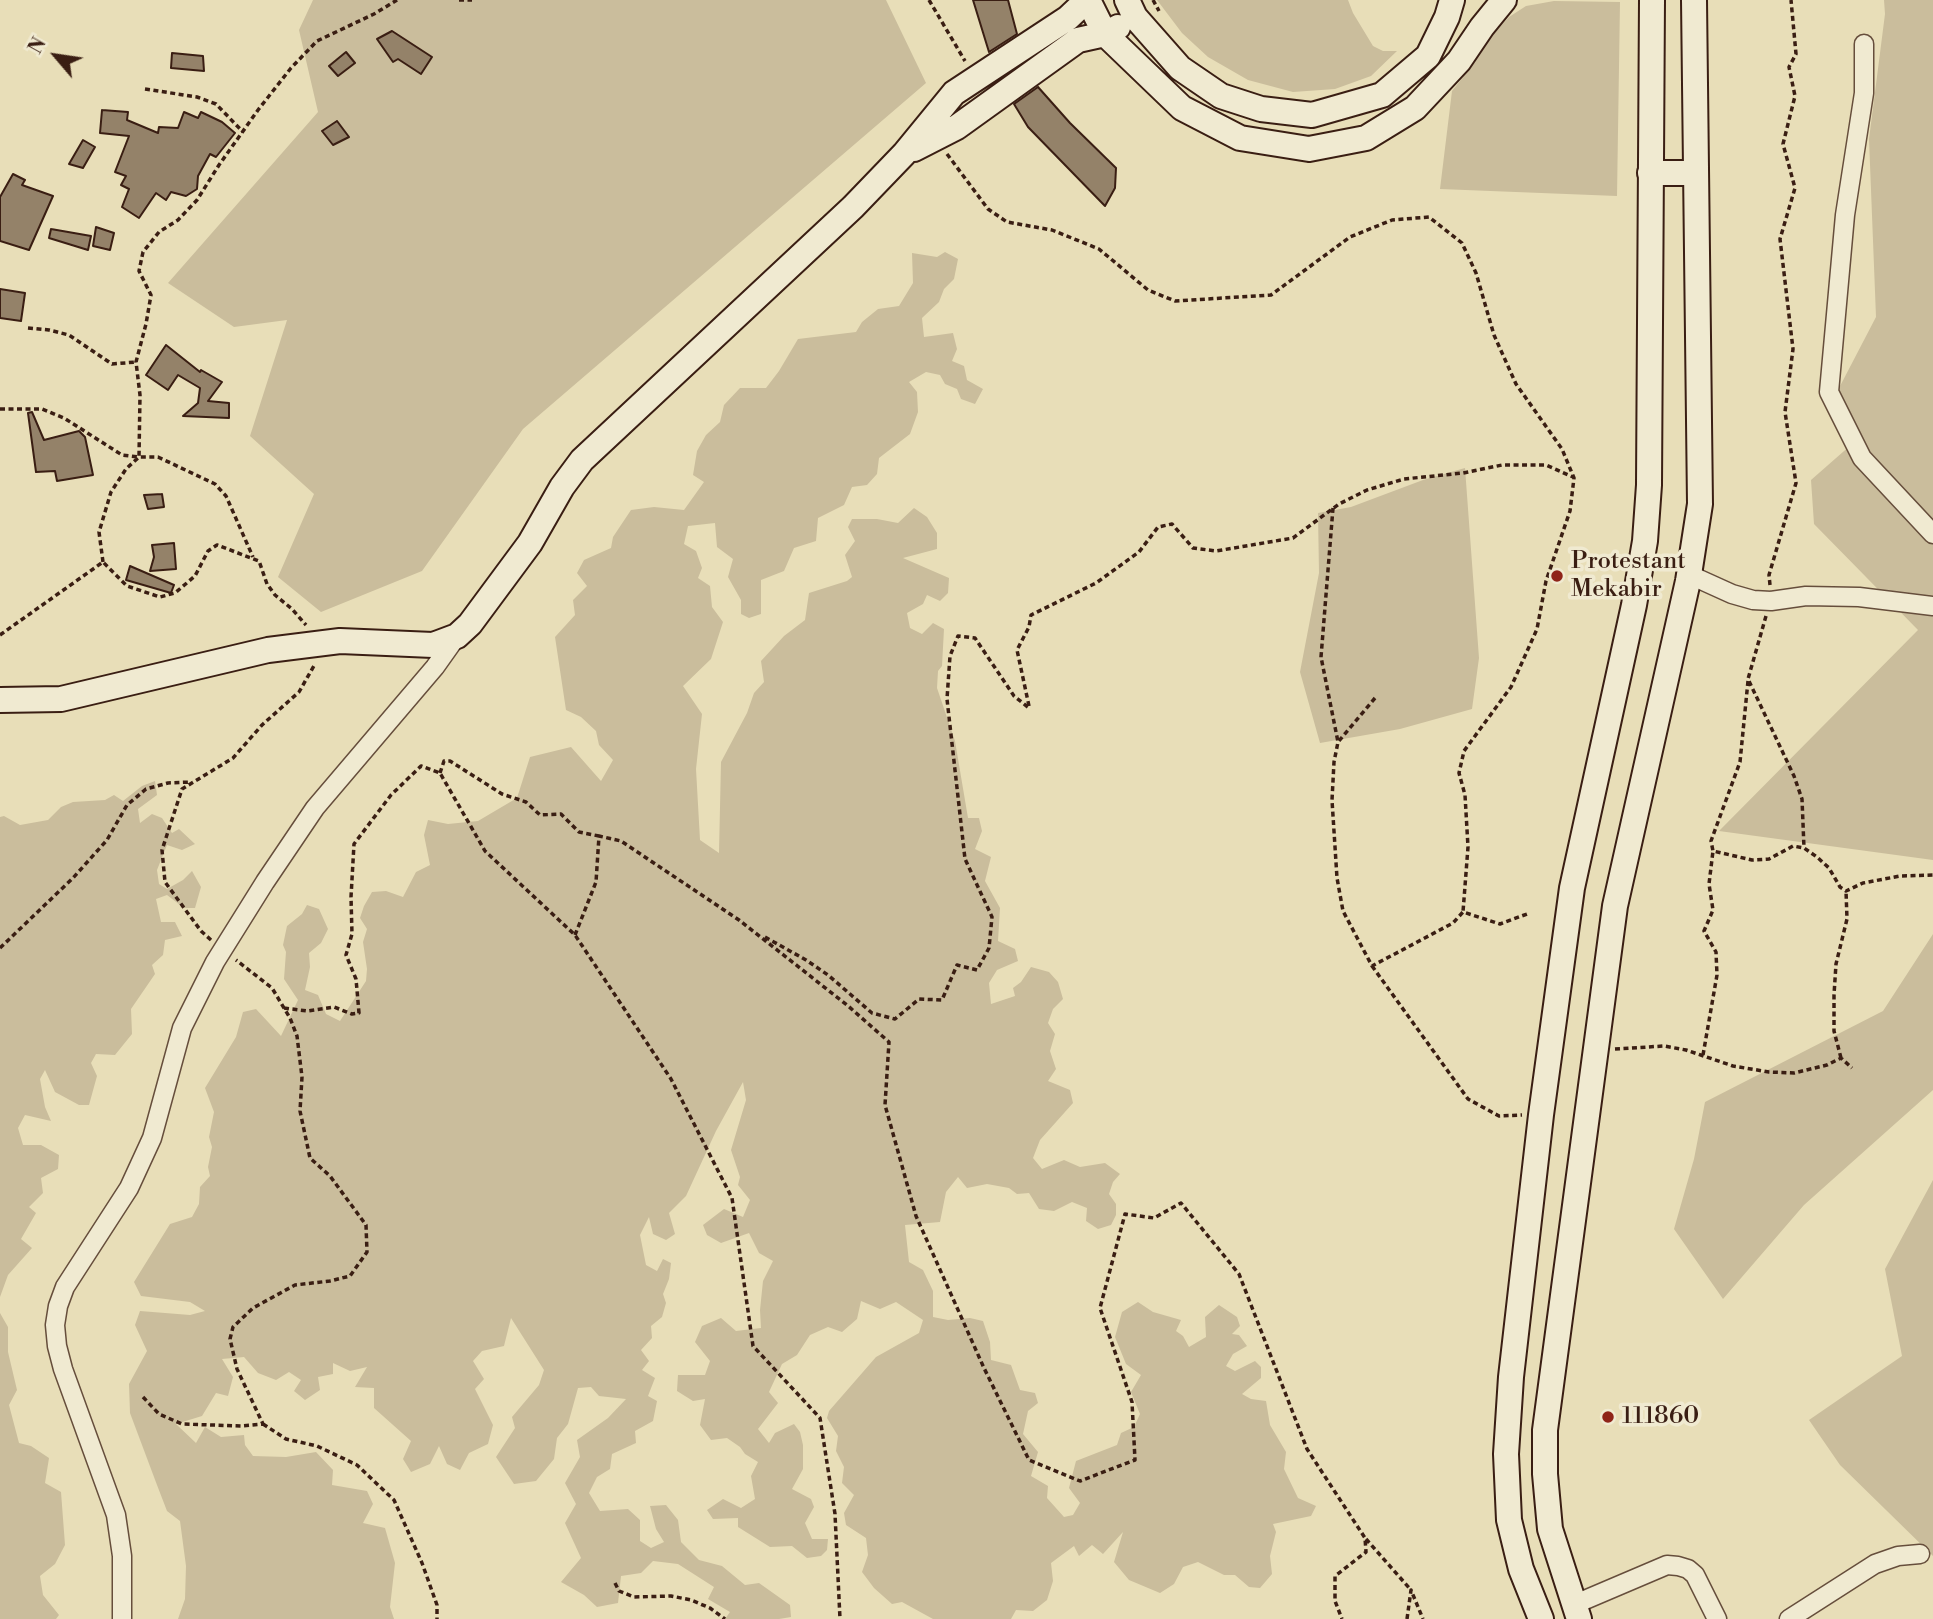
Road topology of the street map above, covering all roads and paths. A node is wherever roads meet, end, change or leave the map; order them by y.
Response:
1 (397, 0) edge
2 (459, 0) edge
3 (472, 0) edge
4 (929, 0) edge
5 (1088, 0) edge
6 (1153, 0) edge
7 (1452, 0) edge
8 (1488, 0) edge
9 (1504, 0) edge
10 (1652, 0) edge
11 (1694, 0) edge
12 (1791, 0) edge
13 (1131, 9) edge
14 (1160, 13) dead end
15 (1482, 27) junction
16 (1105, 34) junction
17 (1864, 44) dead end
18 (975, 78) junction
19 (145, 89) dead end
20 (243, 132) junction
21 (935, 138) junction
22 (904, 154) junction
23 (1650, 173) junction
24 (1696, 173) junction
25 (28, 328) dead end
26 (136, 362) junction
27 (0, 409) edge
28 (139, 457) junction
29 (1574, 478) junction
30 (1333, 508) junction
31 (1933, 534) edge
32 (253, 557) junction
33 (103, 562) junction
34 (1689, 575) junction
35 (1771, 601) junction
36 (1933, 606) edge
37 (0, 635) edge
38 (457, 636) junction
39 (322, 643) junction
40 (1748, 679) junction
41 (1375, 698) dead end
42 (0, 701) edge
43 (1338, 742) junction
44 (440, 773) junction
45 (193, 782) junction
46 (599, 836) junction
47 (1804, 848) junction
48 (1713, 850) junction
49 (1933, 875) edge
50 (1846, 891) junction
51 (1463, 912) junction
52 (1527, 914) dead end
53 (753, 932) junction
54 (575, 935) junction
55 (211, 940) dead end
56 (0, 948) edge
57 (236, 960) dead end
58 (1372, 966) junction
59 (284, 1008) junction
60 (1595, 1045) junction
61 (1703, 1055) junction
62 (1842, 1058) junction
63 (1852, 1068) dead end
64 (1541, 1115) junction
65 (143, 1397) dead end
66 (263, 1424) junction
67 (1365, 1538) junction
68 (1920, 1554) dead end
69 (615, 1583) dead end
70 (1412, 1590) junction
71 (1576, 1612) edge
72 (122, 1619) edge
73 (438, 1619) edge
74 (725, 1619) edge
75 (840, 1619) edge
76 (1342, 1619) edge
77 (1407, 1619) edge
78 (1423, 1619) edge
79 (1541, 1619) edge
80 (1717, 1619) edge
81 (1789, 1619) edge

1 - 20 path
2 - 3 path
4 - 18 path
5 - 16 main road
5 - 18 main road
6 - 14 path
7 - 13 main road
8 - 15 main road
9 - 15 main road
10 - 23 main road
11 - 24 main road
12 - 35 path
13 - 16 main road
15 - 16 main road
16 - 21 main road
17 - 31 street
18 - 22 main road
19 - 20 path
20 - 26 path
21 - 22 main road
21 - 29 path
22 - 38 main road
23 - 24 main road
23 - 64 main road
24 - 34 main road
25 - 26 path
26 - 28 path
27 - 28 path
28 - 32 path
28 - 33 path
29 - 30 path
29 - 51 path
30 - 43 path
30 - 53 path
32 - 33 path
32 - 39 path
33 - 37 path
34 - 35 street
34 - 60 main road
35 - 36 street
35 - 40 path
38 - 39 main road
38 - 72 street
39 - 42 main road
39 - 45 path
40 - 47 path
40 - 48 path
41 - 43 path
43 - 58 path
44 - 46 path
44 - 54 path
44 - 59 path
45 - 55 path
45 - 56 path
46 - 53 path
46 - 54 path
47 - 48 path
47 - 50 path
48 - 61 path
49 - 50 path
50 - 62 path
51 - 52 path
51 - 58 path
53 - 67 path
54 - 75 path
57 - 59 path
58 - 64 path
59 - 66 path
60 - 61 path
60 - 71 main road
61 - 62 path
62 - 63 path
64 - 79 main road
65 - 66 path
66 - 73 path
67 - 70 path
67 - 76 path
68 - 81 street
69 - 74 path
70 - 77 path
70 - 78 path
71 - 80 street

